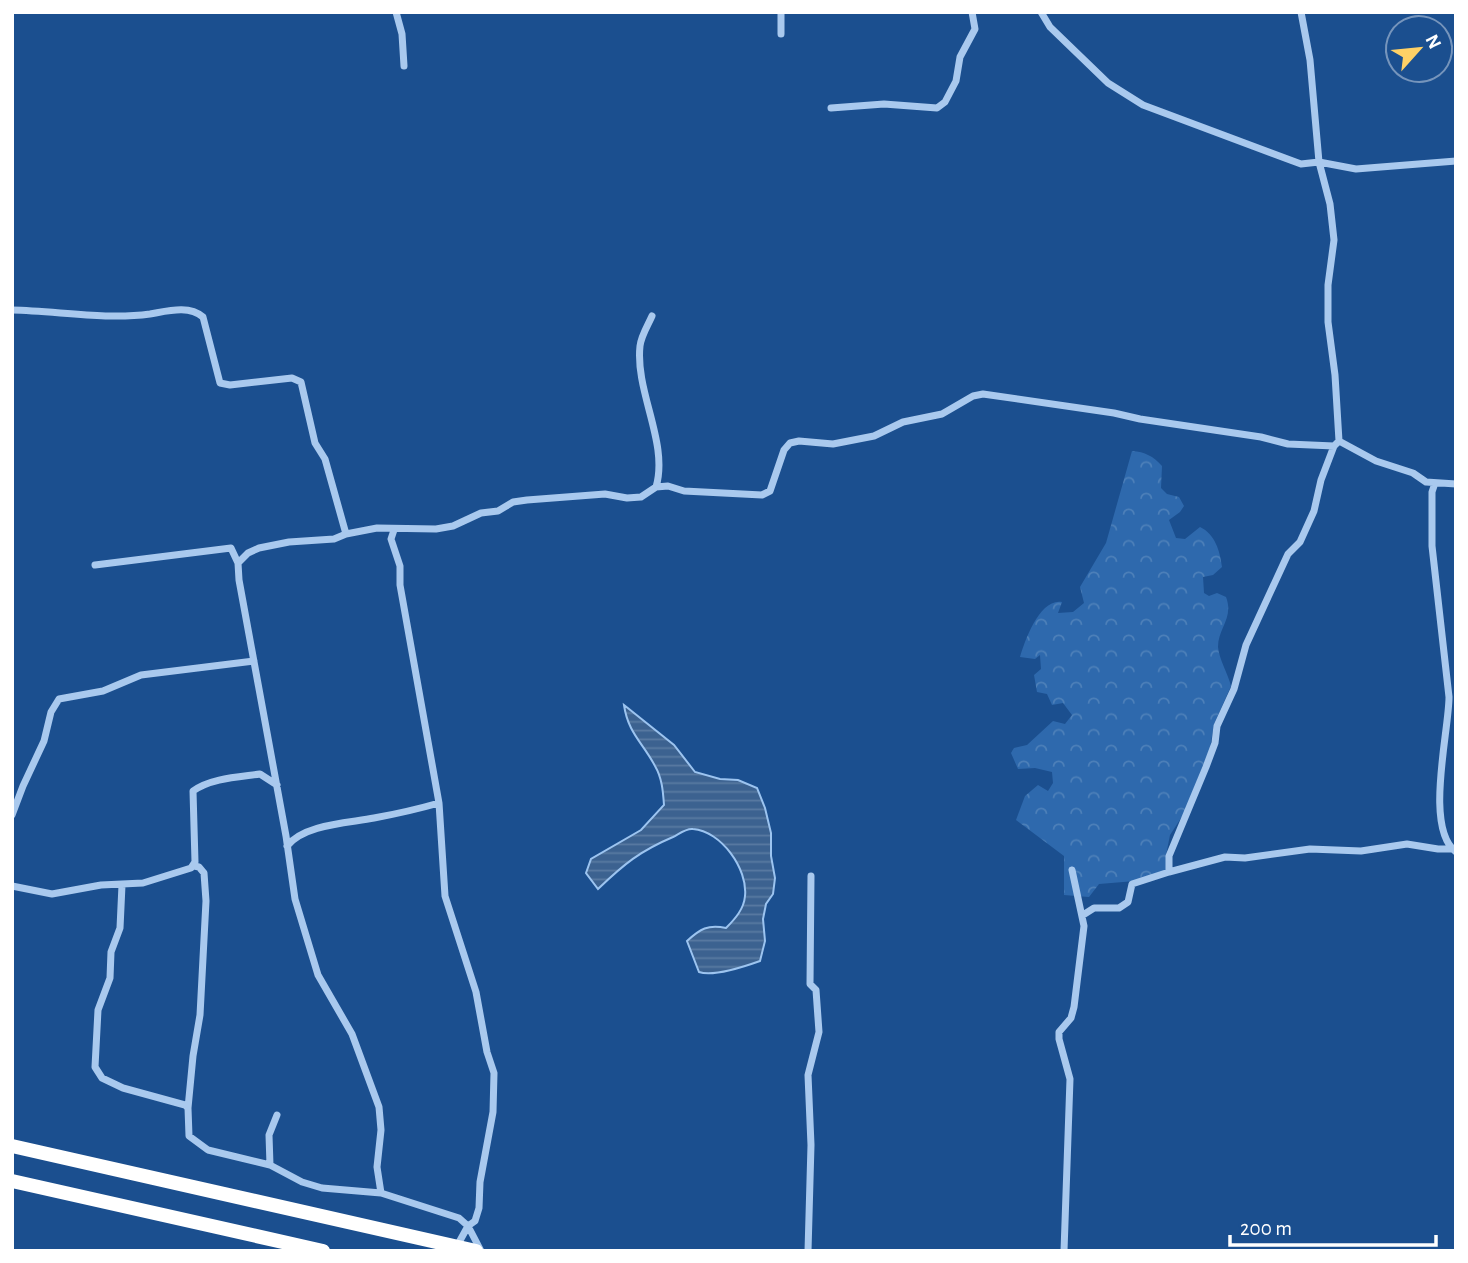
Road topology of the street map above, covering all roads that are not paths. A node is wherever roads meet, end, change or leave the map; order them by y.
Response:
1 (396, 12) edge
2 (782, 12) edge
3 (972, 12) edge
4 (1041, 12) edge
5 (1301, 12) edge
6 (781, 34) dead end
7 (404, 66) dead end
8 (831, 108) dead end
9 (1456, 161) edge
10 (1319, 162) junction
11 (12, 310) edge
12 (652, 316) dead end
13 (1337, 444) junction
14 (1436, 483) junction
15 (1456, 484) edge
16 (656, 487) junction
17 (394, 530) junction
18 (346, 534) junction
19 (238, 563) junction
20 (95, 565) dead end
21 (254, 661) junction
22 (277, 785) junction
23 (439, 803) junction
24 (12, 815) edge
25 (287, 846) junction
26 (1454, 850) edge
27 (194, 866) junction
28 (1072, 870) dead end
29 (1169, 872) junction
30 (811, 876) dead end
31 (122, 885) junction
32 (12, 886) edge
33 (1083, 915) junction
34 (188, 1108) junction
35 (277, 1115) dead end
36 (12, 1146) edge
37 (270, 1165) junction
38 (12, 1181) edge
39 (381, 1193) junction
40 (468, 1226) junction
41 (457, 1247) junction
42 (323, 1251) edge
43 (479, 1251) edge
44 (808, 1251) edge
45 (1064, 1251) edge

1 - 7 street
2 - 6 street
3 - 8 street
4 - 10 street
5 - 10 street
9 - 10 street
10 - 13 street
11 - 18 street
12 - 16 street
13 - 14 street
13 - 16 street
13 - 29 street
14 - 15 street
14 - 26 street
16 - 17 street
17 - 18 street
17 - 23 street
18 - 19 street
19 - 20 street
19 - 21 street
21 - 22 street
21 - 24 street
22 - 25 street
22 - 27 street
23 - 25 street
23 - 40 street
25 - 39 street
26 - 29 street
27 - 31 street
27 - 34 street
28 - 33 street
29 - 33 street
30 - 44 street
31 - 32 street
31 - 34 street
33 - 45 street
34 - 37 street
35 - 37 street
36 - 41 highway
37 - 39 street
38 - 42 highway
39 - 40 street
40 - 41 street
40 - 43 street
41 - 43 highway

